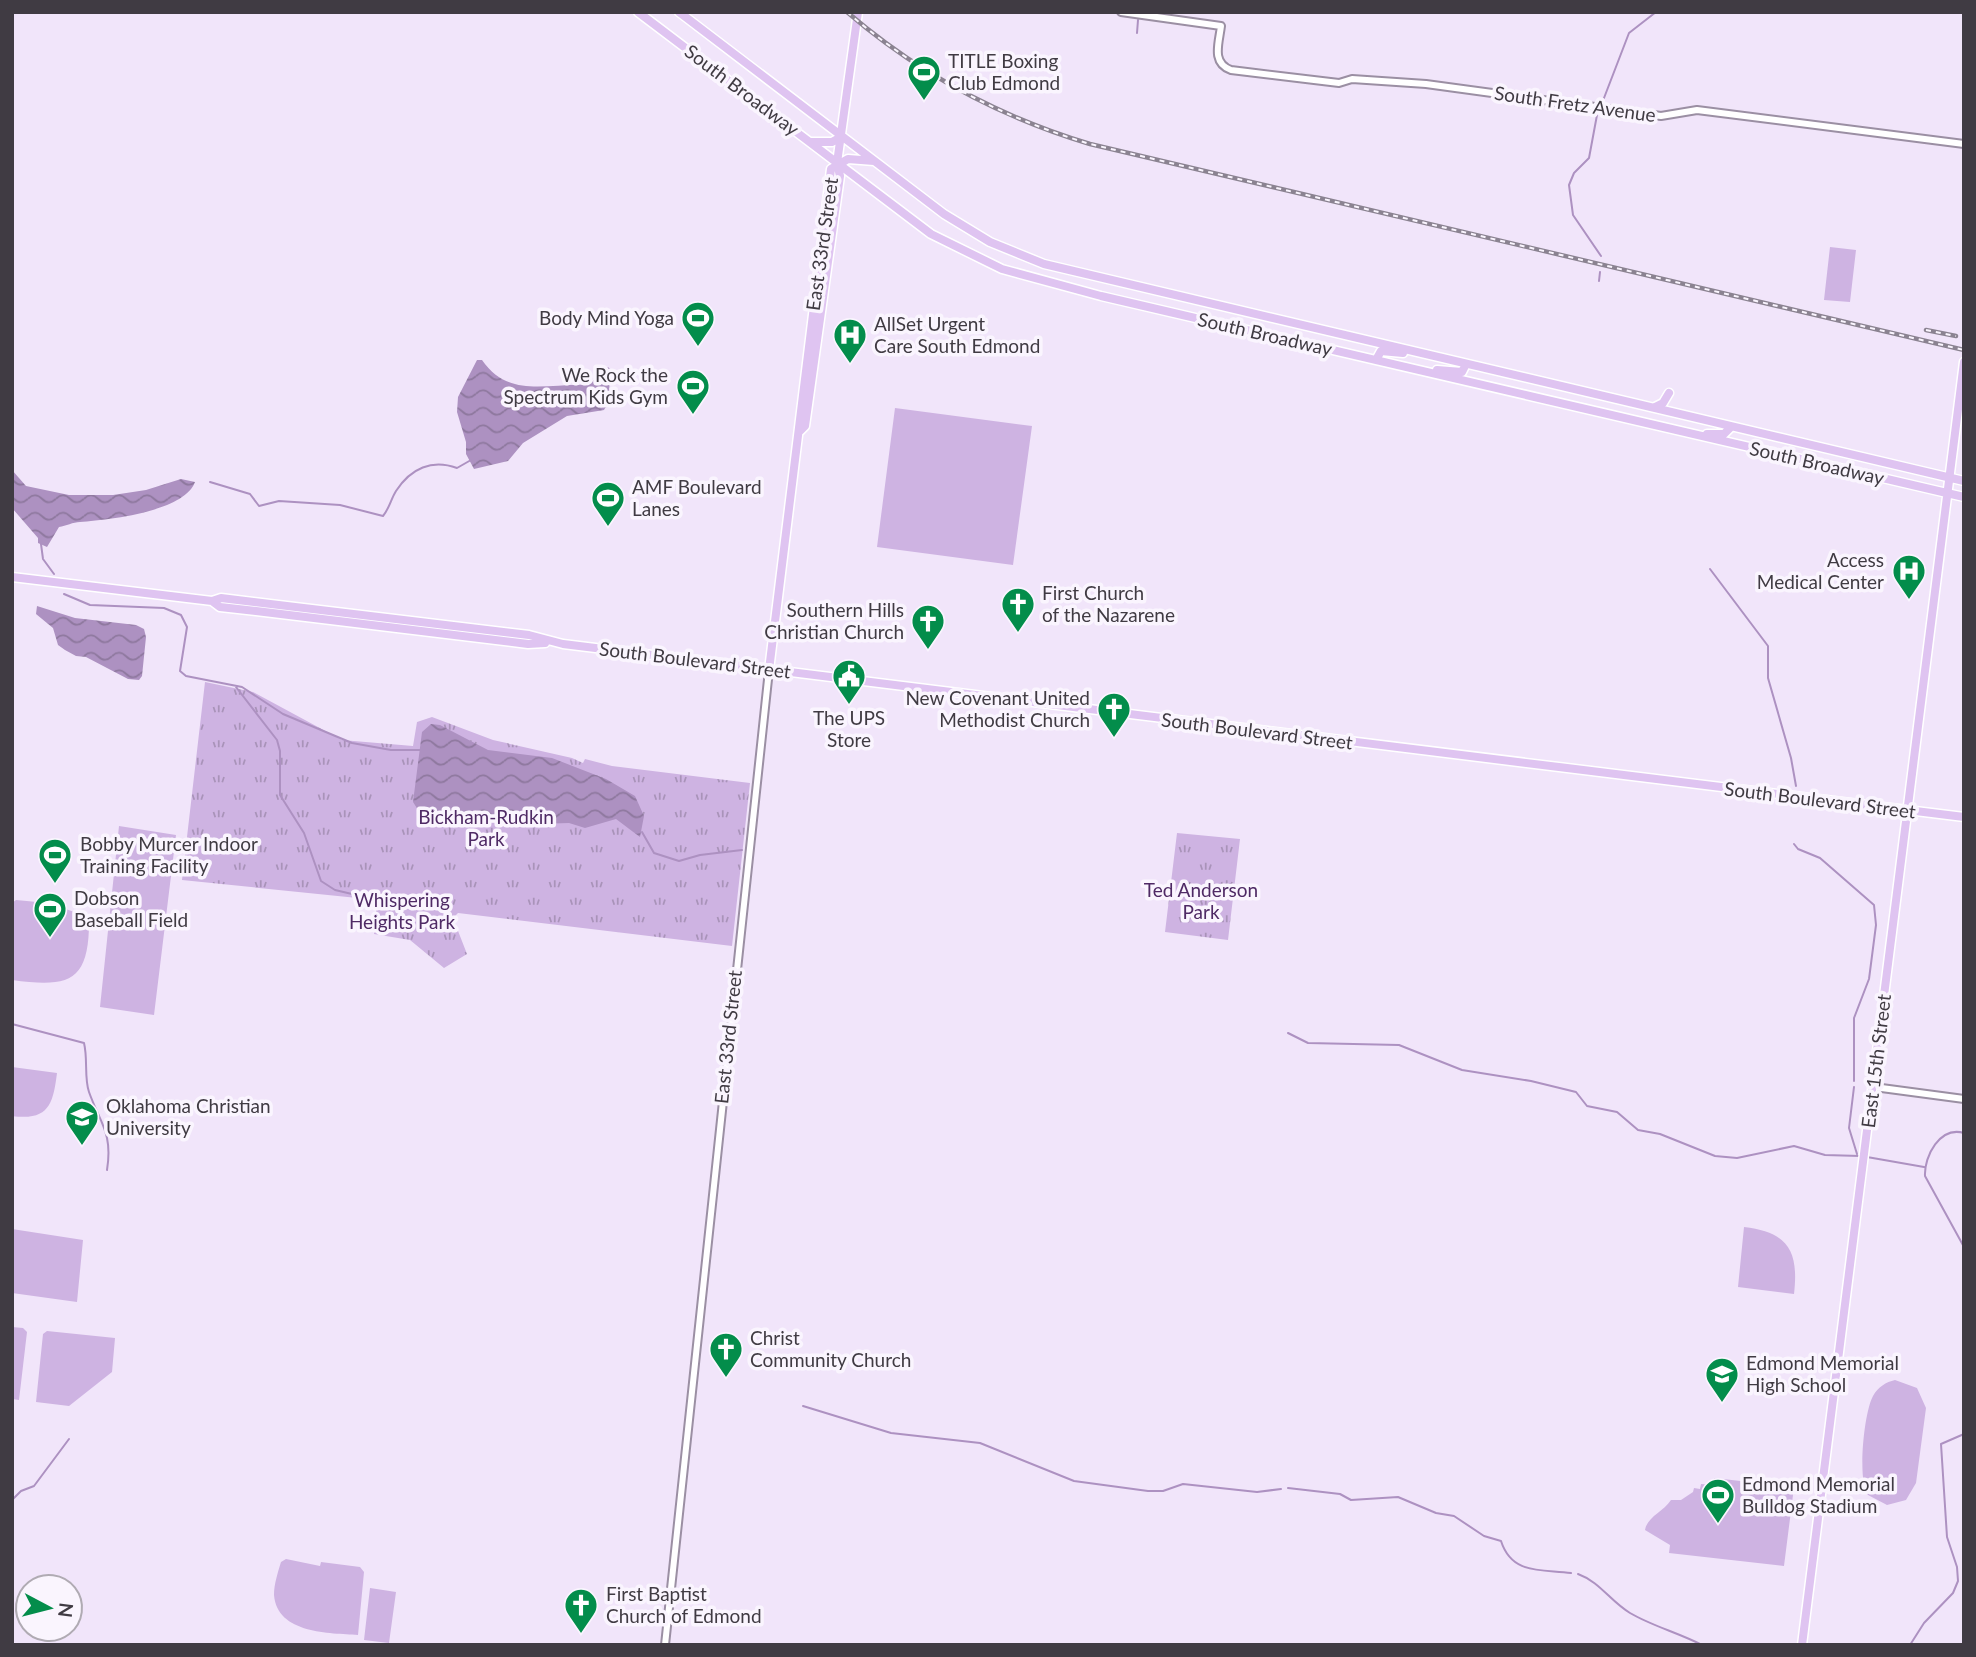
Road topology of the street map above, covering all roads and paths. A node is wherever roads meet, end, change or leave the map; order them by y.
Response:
1 (680, 12) edge
2 (858, 12) edge
3 (1121, 12) edge
4 (645, 14) edge
5 (841, 137) junction
6 (810, 142) junction
7 (1964, 144) edge
8 (874, 161) junction
9 (837, 163) junction
10 (1302, 326) junction
11 (1298, 342) junction
12 (1416, 353) junction
13 (1376, 360) junction
14 (1964, 362) edge
15 (1466, 364) junction
16 (1418, 370) junction
17 (1652, 408) junction
18 (1676, 414) junction
19 (1731, 426) junction
20 (1693, 434) junction
21 (1949, 477) junction
22 (1964, 481) edge
23 (1947, 493) junction
24 (1964, 497) edge
25 (12, 577) edge
26 (769, 670) junction
27 (1906, 810) junction
28 (1964, 817) edge
29 (1874, 1087) junction
30 (1964, 1099) edge
31 (665, 1645) edge
32 (1802, 1645) edge

1 - 5 main road, South Broadway
2 - 5 main road, East 33rd Street
3 - 7 street, South Fretz Avenue
4 - 6 main road, South Broadway
5 - 6 main road
5 - 8 main road, South Broadway
5 - 9 main road, East 33rd Street
6 - 9 main road, South Broadway
8 - 9 main road
8 - 10 main road, South Broadway
9 - 11 main road, South Broadway
9 - 26 main road, East 33rd Street
10 - 11 main road
10 - 12 main road, South Broadway
11 - 13 main road, South Broadway
12 - 13 main road
12 - 15 main road, South Broadway
13 - 16 main road, South Broadway
14 - 21 main road, East 15th Street
15 - 16 main road
15 - 17 main road, South Broadway
16 - 20 main road, South Broadway
17 - 18 main road, South Broadway
17 - 18 main road
18 - 19 main road, South Broadway
19 - 20 main road
19 - 21 main road, South Broadway
20 - 23 main road, South Broadway
21 - 22 main road, South Broadway
21 - 23 main road, East 15th Street
23 - 24 main road, South Broadway
23 - 27 main road, East 15th Street
25 - 26 main road, South Boulevard Street
26 - 27 main road, South Boulevard Street
26 - 31 street, East 33rd Street
27 - 28 main road, South Boulevard Street
27 - 29 main road, East 15th Street
29 - 30 street
29 - 32 main road, East 15th Street

